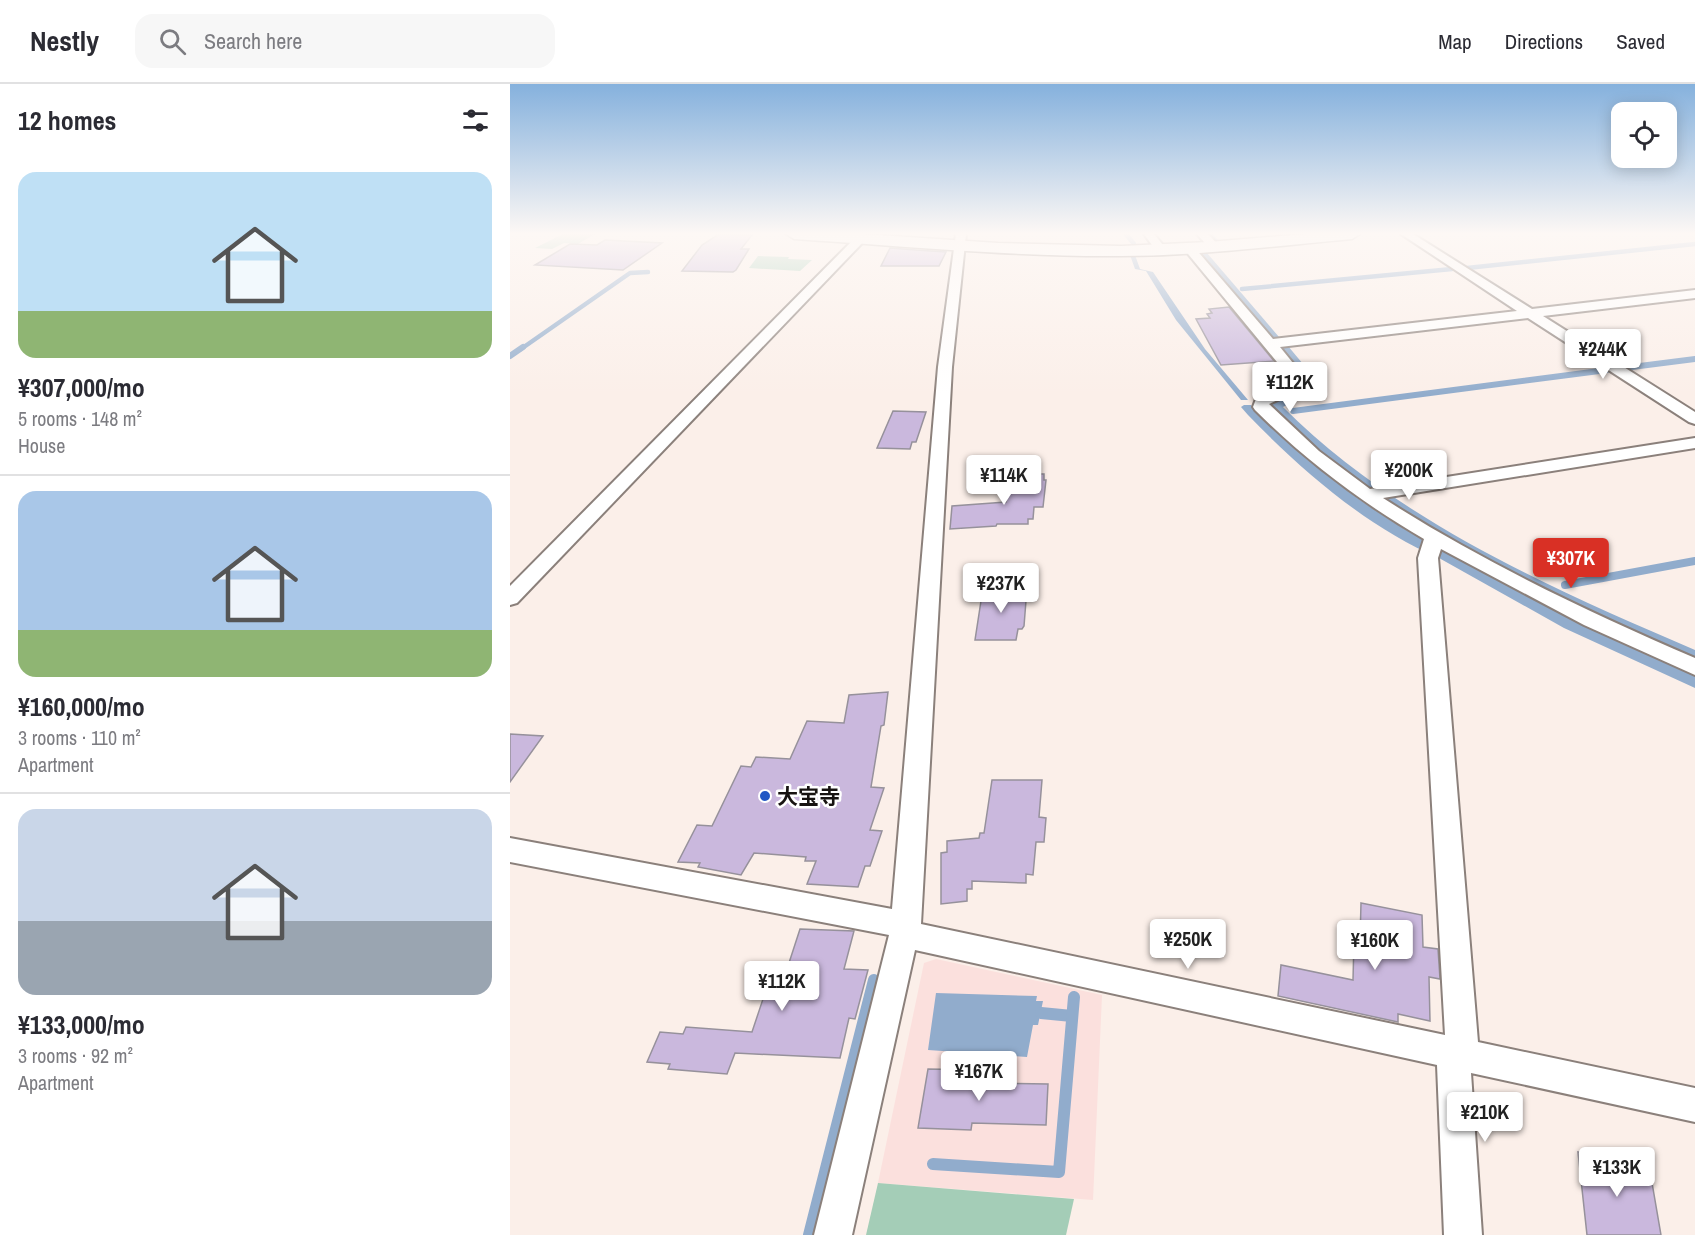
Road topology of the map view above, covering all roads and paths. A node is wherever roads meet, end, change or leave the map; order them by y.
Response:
1 (813, 288) edge
2 (954, 288) edge
3 (1222, 288) edge
4 (1489, 288) edge
5 (1695, 294) edge
6 (1529, 314) junction
7 (1269, 344) junction
8 (1695, 419) edge
9 (1695, 443) edge
10 (1376, 493) junction
11 (1431, 548) junction
12 (510, 598) edge
13 (1695, 667) edge
14 (510, 850) edge
15 (905, 929) junction
16 (1458, 1055) junction
17 (1695, 1105) edge
18 (833, 1235) edge
19 (1463, 1235) edge

1 - 12 street
2 - 15 street
3 - 7 street
4 - 6 street
5 - 6 street
6 - 7 street
6 - 8 street
7 - 10 street
9 - 10 street
10 - 11 street
11 - 13 street
11 - 16 street
14 - 15 street
15 - 16 street
15 - 18 street
16 - 17 street
16 - 19 street

